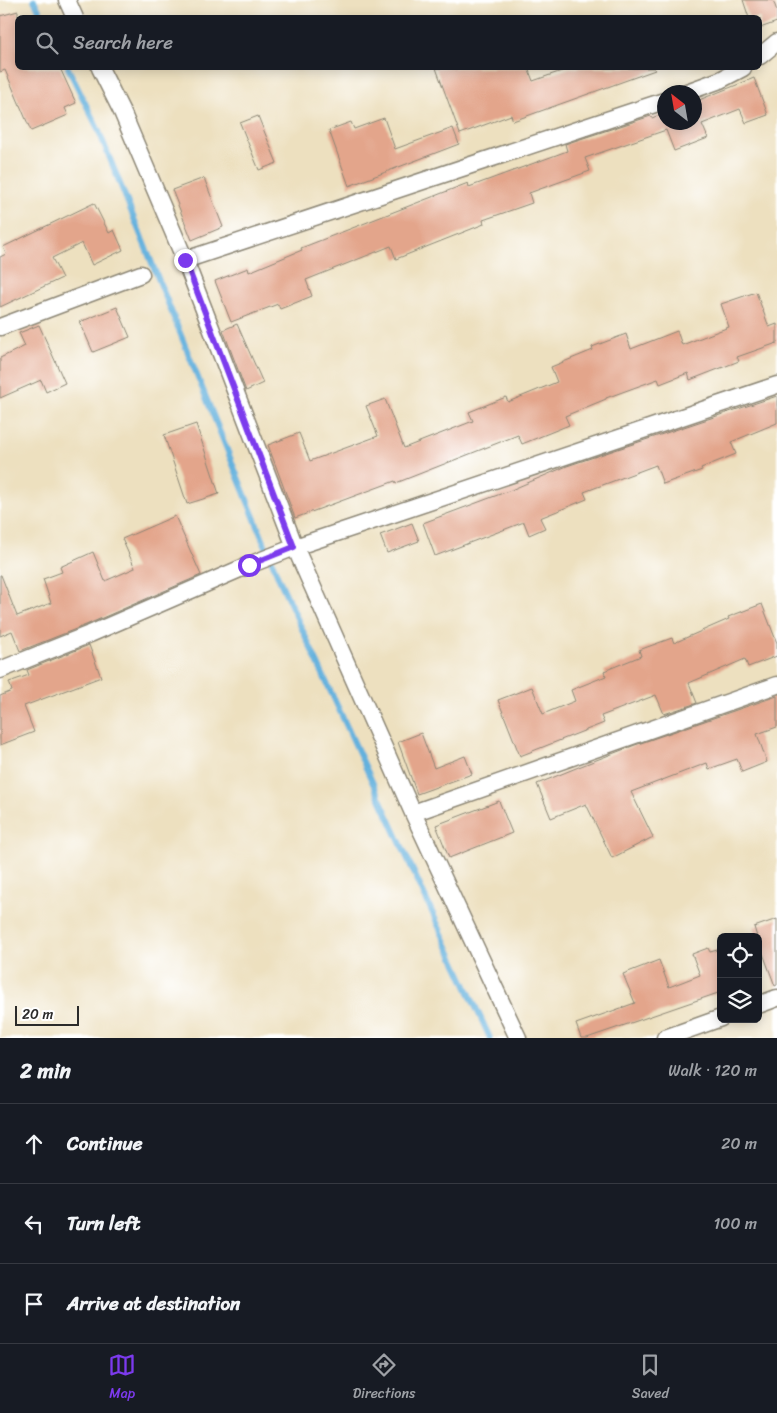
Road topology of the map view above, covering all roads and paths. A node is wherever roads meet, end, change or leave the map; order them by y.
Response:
1 (67, 0) edge
2 (74, 15) edge
3 (777, 42) edge
4 (762, 54) edge
5 (101, 70) edge
6 (739, 70) edge
7 (702, 87) edge
8 (657, 103) edge
9 (185, 260) junction
10 (141, 274) dead end
11 (0, 327) edge
12 (777, 385) edge
13 (294, 547) junction
14 (0, 670) edge
15 (777, 685) edge
16 (413, 813) junction
17 (777, 998) edge
18 (762, 1004) edge
19 (717, 1019) edge
20 (518, 1038) edge
21 (665, 1038) edge

1 - 2 street
3 - 4 street
5 - 9 street
6 - 7 street
8 - 9 street
9 - 13 street
10 - 11 street
12 - 13 street
13 - 14 street
13 - 16 street
15 - 16 street
16 - 20 street
17 - 18 street
19 - 21 street

